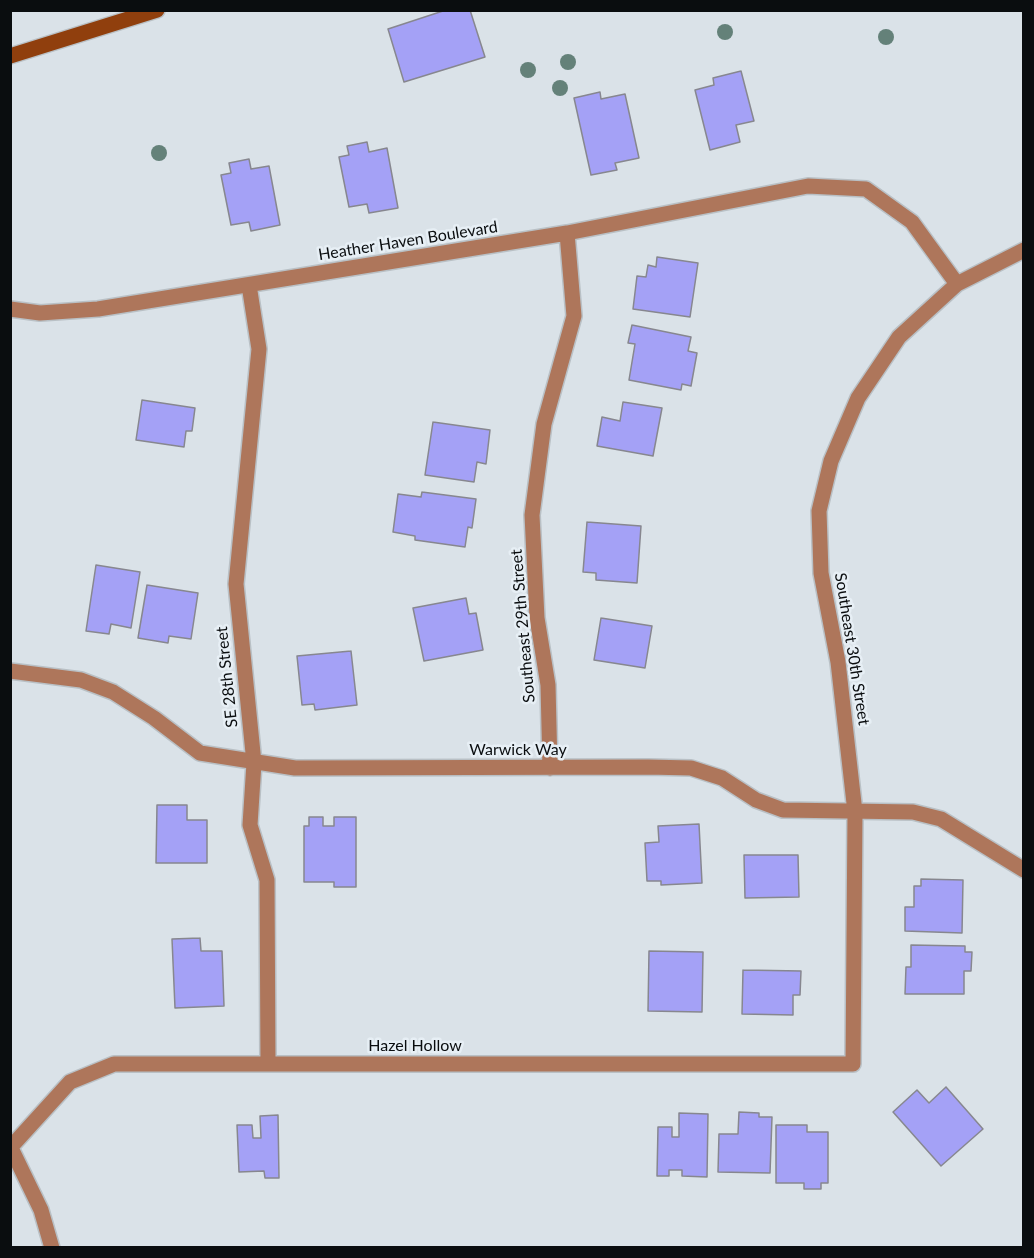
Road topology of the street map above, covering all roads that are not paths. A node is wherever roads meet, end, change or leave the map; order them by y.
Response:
1 (157, 10) edge
2 (10, 56) edge
3 (567, 233) junction
4 (1023, 250) edge
5 (957, 284) junction
6 (249, 285) junction
7 (10, 309) edge
8 (10, 671) edge
9 (254, 763) junction
10 (550, 768) junction
11 (855, 812) junction
12 (1023, 870) edge
13 (268, 1064) junction
14 (853, 1064) joint
15 (11, 1148) edge
16 (52, 1248) edge

1 - 2 street
3 - 5 street, Heather Haven Boulevard
3 - 6 street, Heather Haven Boulevard
3 - 10 street, Southeast 29th Street
4 - 5 street, Southeast 30th Street
5 - 11 street, Southeast 30th Street
6 - 7 street, Heather Haven Boulevard
6 - 9 street, SE 28th Street
8 - 9 street, Warwick Way
9 - 10 street, Warwick Way
9 - 13 street, SE 28th Street
10 - 11 street, Warwick Way
11 - 12 street, Warwick Way
11 - 14 street, Southeast 30th Street
13 - 14 street, Hazel Hollow
13 - 15 street, Hazel Hollow
15 - 16 street

